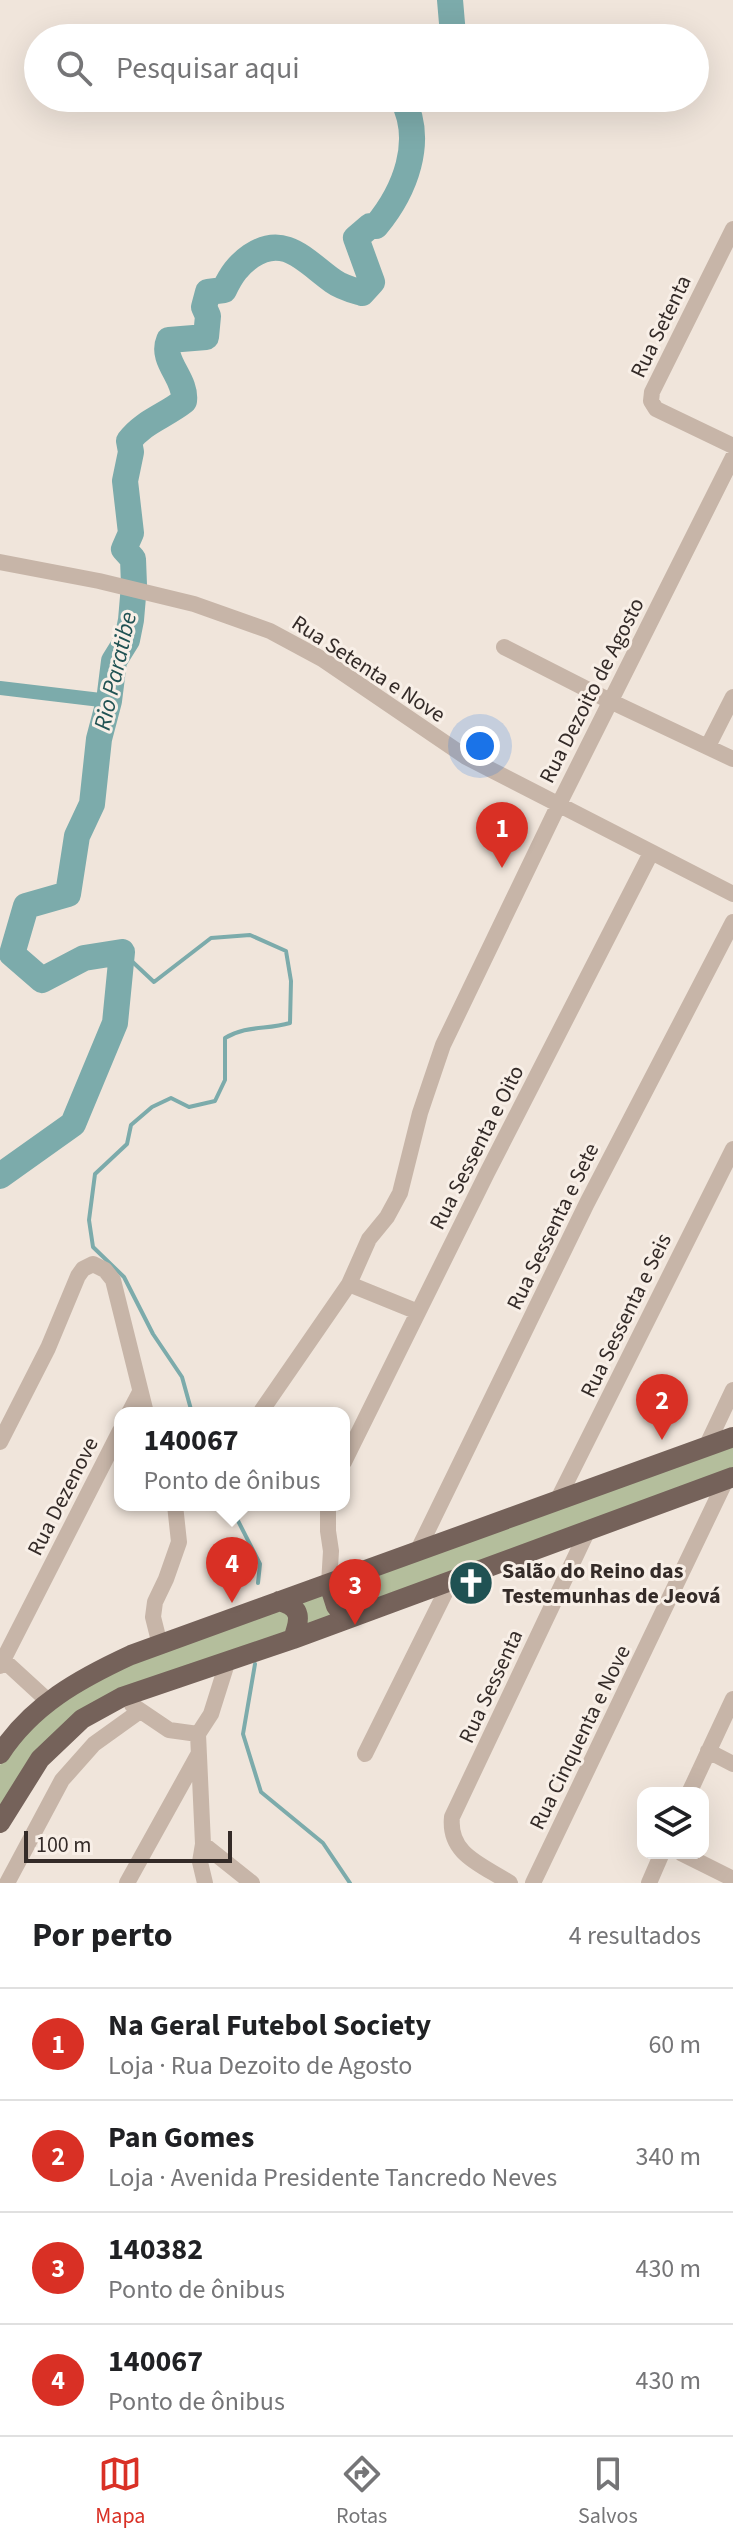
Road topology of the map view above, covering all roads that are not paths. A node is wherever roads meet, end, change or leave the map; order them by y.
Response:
1 (733, 229) edge
2 (733, 446) edge
3 (733, 457) edge
4 (0, 562) edge
5 (504, 647) dead end
6 (733, 697) edge
7 (610, 701) junction
8 (708, 746) junction
9 (733, 759) edge
10 (558, 806) junction
11 (651, 853) junction
12 (733, 894) edge
13 (733, 922) edge
14 (733, 1149) edge
15 (349, 1284) junction
16 (418, 1312) junction
17 (733, 1390) edge
18 (140, 1392) junction
19 (132, 1407) edge
20 (144, 1407) edge
21 (264, 1407) edge
22 (733, 1437) edge
23 (0, 1442) edge
24 (114, 1443) edge
25 (706, 1447) junction
26 (350, 1450) edge
27 (730, 1478) edge
28 (557, 1501) junction
29 (176, 1511) edge
30 (326, 1511) edge
31 (588, 1530) junction
32 (417, 1552) junction
33 (451, 1581) junction
34 (329, 1584) junction
35 (279, 1601) junction
36 (346, 1619) junction
37 (293, 1639) junction
38 (160, 1645) junction
39 (228, 1660) junction
40 (1, 1661) edge
41 (122, 1697) junction
42 (733, 1699) edge
43 (47, 1700) junction
44 (140, 1711) junction
45 (198, 1734) junction
46 (708, 1751) junction
47 (199, 1753) junction
48 (0, 1754) edge
49 (365, 1754) dead end
50 (733, 1764) edge
51 (692, 1787) edge
52 (0, 1823) edge
53 (203, 1844) junction
54 (659, 1859) edge
55 (693, 1859) edge
56 (131, 1876) edge
57 (733, 1879) edge
58 (247, 1881) edge
59 (7, 1883) edge
60 (205, 1883) edge
61 (510, 1883) edge
62 (533, 1883) edge
63 (649, 1883) edge

1 - 2 street, Rua Setenta
3 - 7 street, Rua Dezoito de Agosto
4 - 10 street, Rua Setenta e Nove
5 - 7 street
6 - 8 street
7 - 8 street
7 - 10 street, Rua Dezoito de Agosto
8 - 9 street
10 - 11 street, Rua Setenta e Nove
10 - 15 street, Rua Dezoito de Agosto
11 - 12 street, Rua Setenta e Nove
11 - 16 street, Rua Sessenta e Oito
13 - 32 street, Rua Sessenta e Sete
14 - 28 street, Rua Sessenta e Seis
15 - 16 street
15 - 21 street, Rua Dezoito de Agosto
16 - 26 street, Rua Sessenta e Oito
17 - 25 street
18 - 19 street
18 - 20 street
18 - 23 street
22 - 25 main road
24 - 40 street, Rua Dezenove
25 - 28 main road
27 - 31 main road
27 - 62 street, Rua Cinquenta e Nove
28 - 32 main road
29 - 38 street
30 - 34 street
31 - 33 main road
31 - 61 street, Rua Sessenta
32 - 34 main road
33 - 36 main road
33 - 49 street
34 - 35 main road
34 - 36 main road
35 - 37 main road
35 - 38 main road
36 - 37 main road
37 - 39 main road
38 - 43 main road
39 - 41 main road
39 - 45 street
40 - 43 street
41 - 44 street
41 - 52 main road
42 - 46 street
43 - 48 main road
44 - 45 street
44 - 59 street
45 - 47 street
46 - 50 street
46 - 51 street
47 - 53 street
47 - 56 street
53 - 58 street
53 - 60 street
54 - 63 street
55 - 57 street

